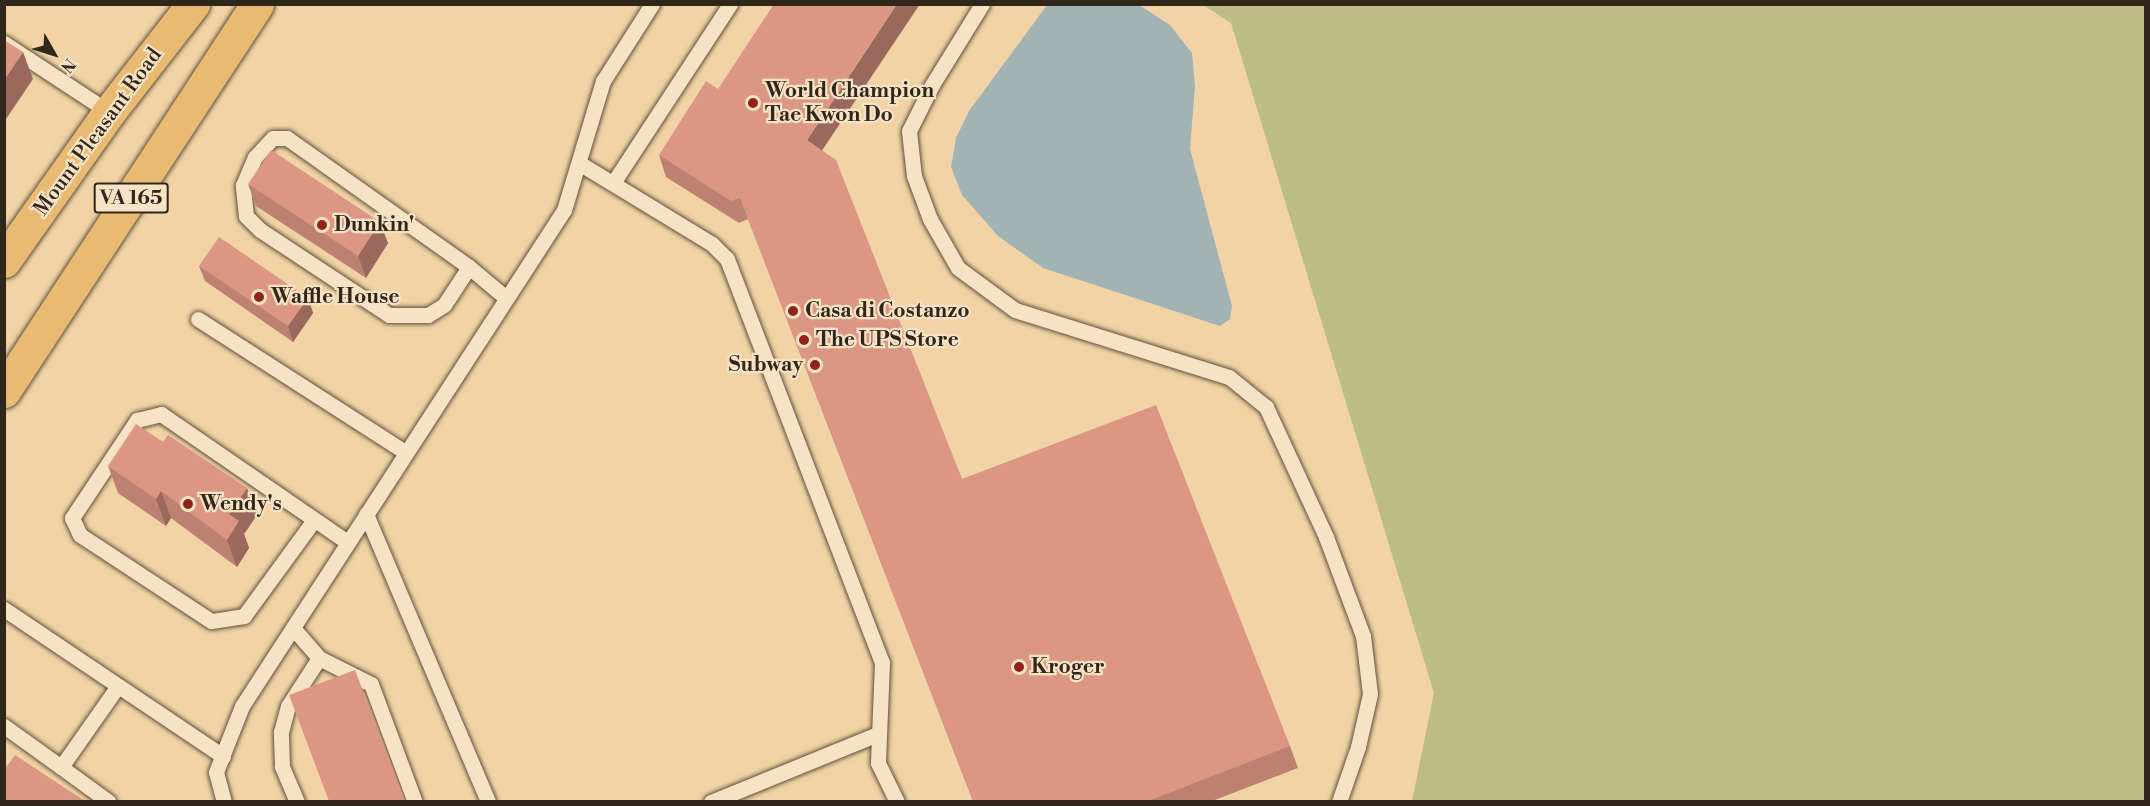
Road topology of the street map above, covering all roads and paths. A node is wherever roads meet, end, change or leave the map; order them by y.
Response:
1 (193, 4) edge
2 (257, 4) edge
3 (652, 4) edge
4 (730, 4) edge
5 (982, 4) edge
6 (4, 42) edge
7 (109, 112) junction
8 (579, 163) junction
9 (613, 183) junction
10 (4, 261) edge
11 (469, 267) junction
12 (506, 298) junction
13 (198, 319) dead end
14 (6, 389) edge
15 (405, 452) junction
16 (366, 514) junction
17 (314, 520) junction
18 (347, 542) junction
19 (4, 609) edge
20 (293, 628) junction
21 (319, 658) junction
22 (118, 686) junction
23 (5, 728) edge
24 (878, 734) junction
25 (223, 756) junction
26 (61, 767) junction
27 (110, 801) edge
28 (224, 801) edge
29 (297, 801) edge
30 (415, 801) edge
31 (488, 801) edge
32 (711, 801) edge
33 (897, 801) edge
34 (1339, 801) edge

1 - 7 highway, Mount Pleasant Road / VA 165
2 - 14 highway, VA 165
3 - 8 lane
4 - 9 lane
5 - 34 lane
6 - 7 lane
7 - 10 highway, Mount Pleasant Road / VA 165
8 - 9 lane
8 - 12 lane
9 - 24 lane
11 - 11 lane
11 - 12 lane
12 - 15 lane
13 - 15 lane
15 - 16 lane
16 - 18 lane
16 - 31 lane
17 - 17 lane
17 - 18 lane
18 - 20 lane
19 - 22 lane
20 - 21 lane
20 - 25 lane
21 - 29 lane
21 - 30 lane
22 - 25 lane
22 - 26 lane
23 - 26 lane
24 - 32 lane
24 - 33 lane
25 - 28 lane
26 - 27 lane

